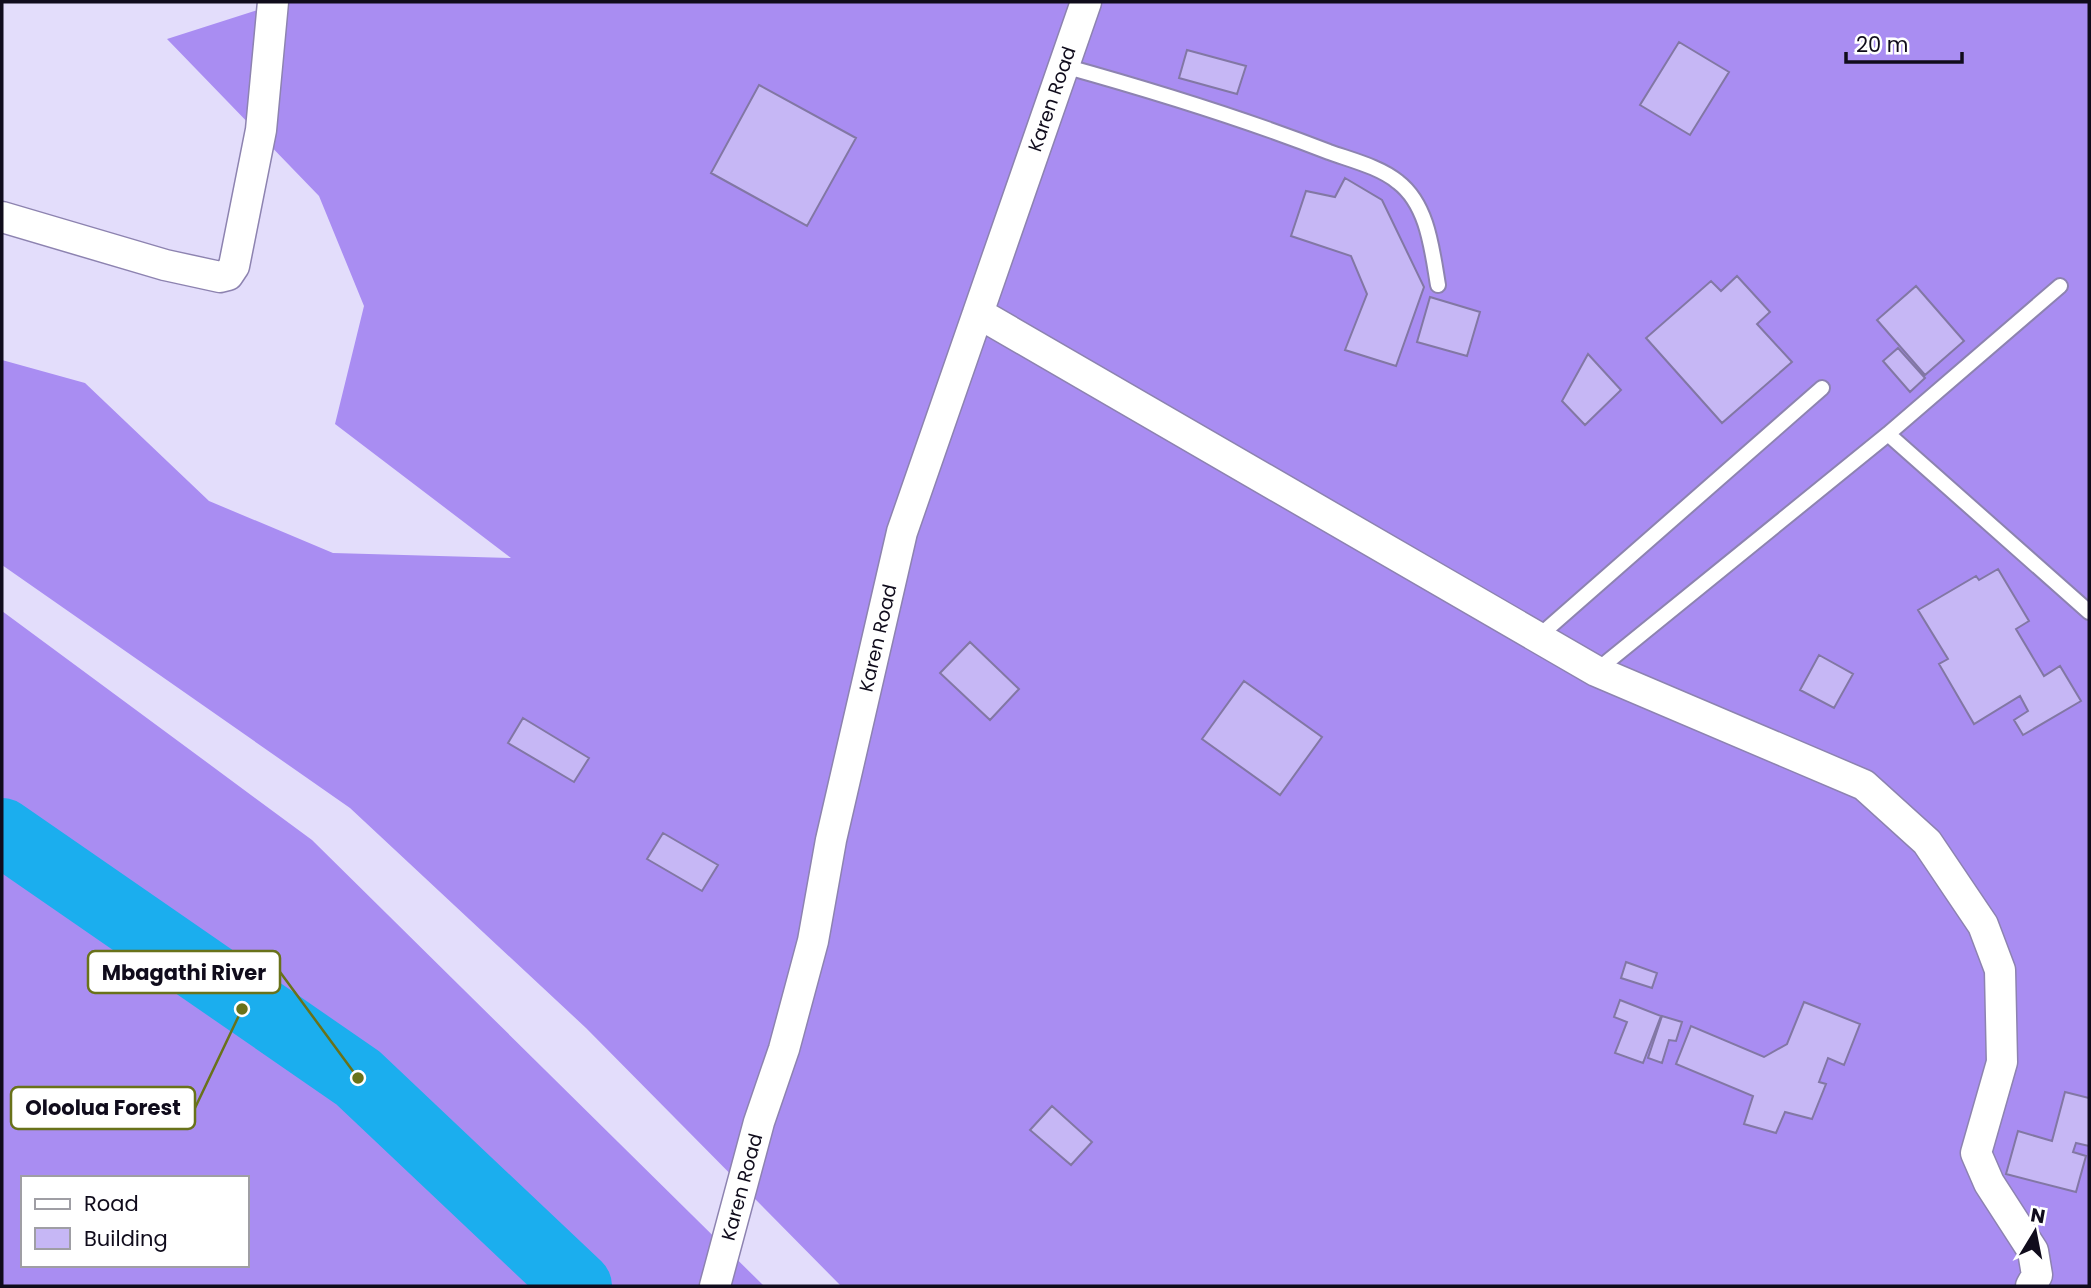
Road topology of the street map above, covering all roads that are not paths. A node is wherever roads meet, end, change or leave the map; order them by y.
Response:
1 (273, 2) edge
2 (1086, 2) edge
3 (1064, 66) junction
4 (2, 217) edge
5 (1438, 285) dead end
6 (2060, 286) dead end
7 (978, 313) junction
8 (1822, 388) dead end
9 (1888, 434) junction
10 (2089, 612) edge
11 (1538, 637) junction
12 (1596, 671) junction
13 (715, 1286) edge
14 (2031, 1286) edge

1 - 4 street
2 - 3 street, Karen Road
3 - 5 lane
3 - 7 street, Karen Road
6 - 9 lane
7 - 11 street
7 - 13 street, Karen Road
8 - 11 lane
9 - 10 lane
9 - 12 lane
11 - 12 street
12 - 14 street

